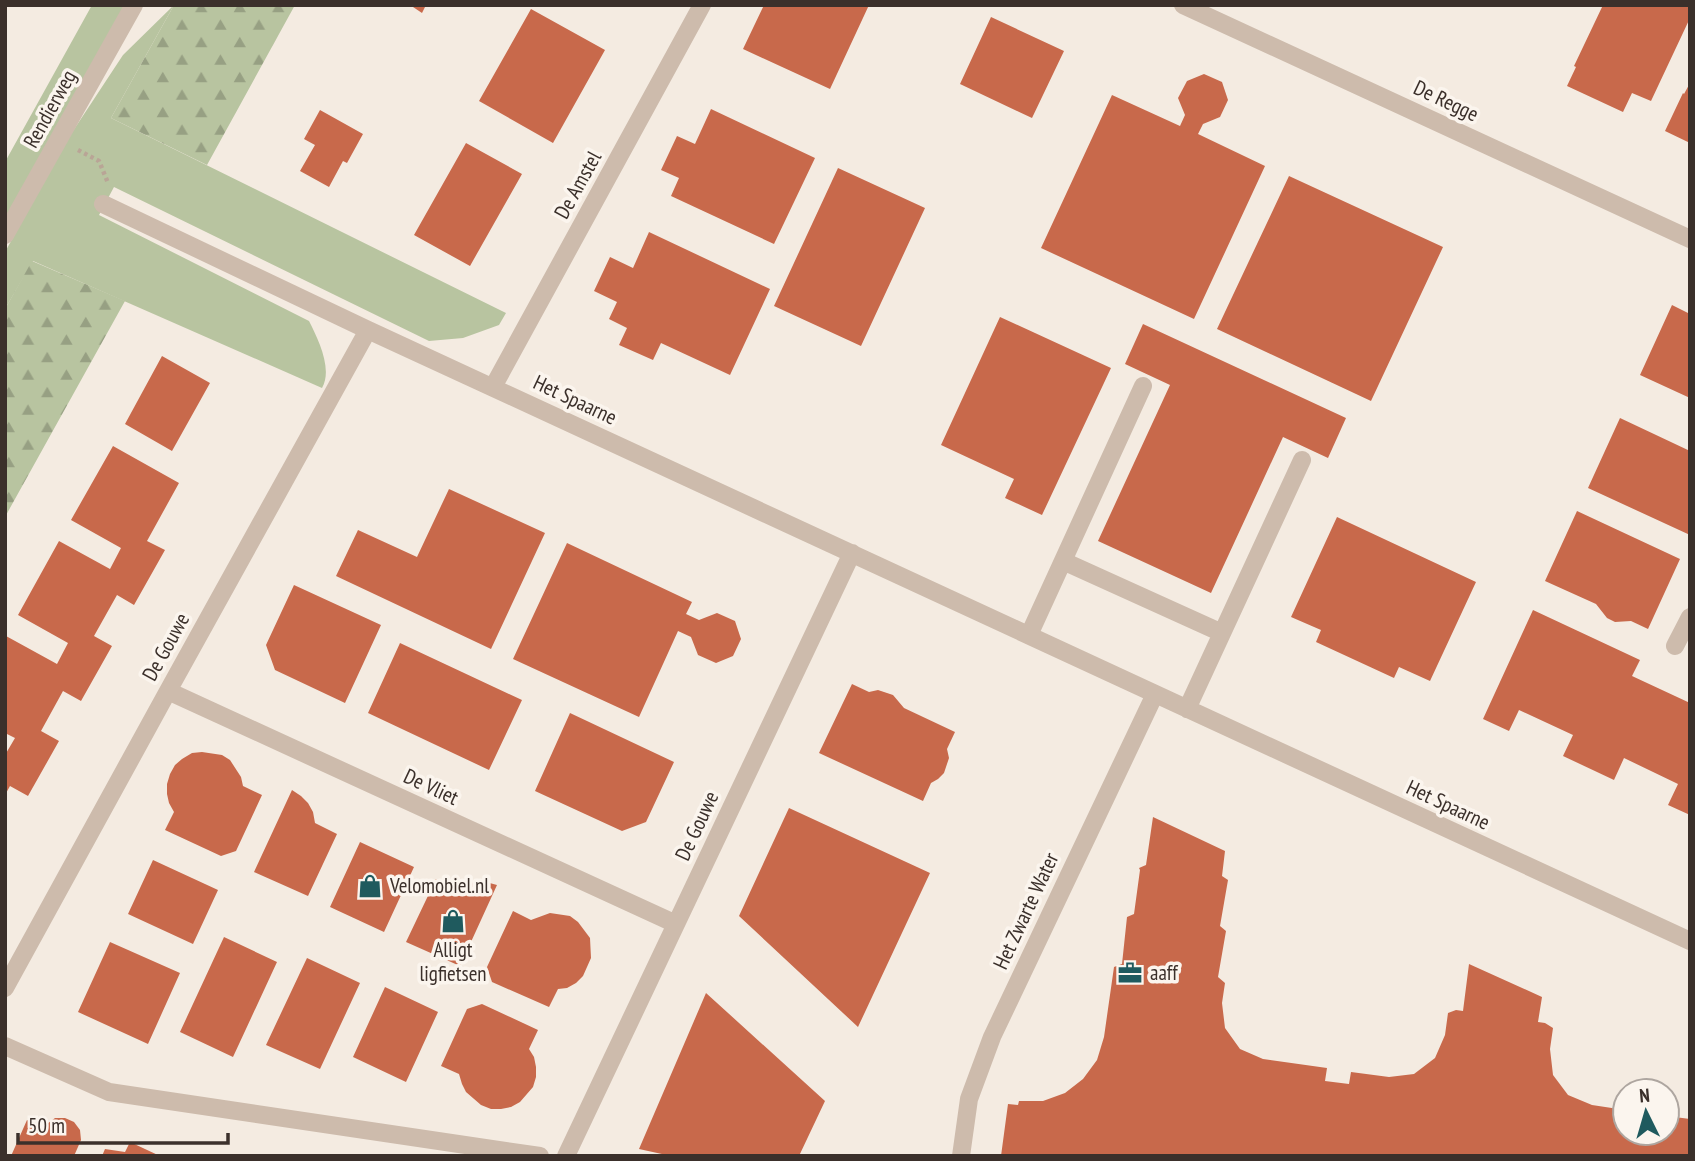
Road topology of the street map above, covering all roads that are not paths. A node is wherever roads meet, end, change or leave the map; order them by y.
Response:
1 (134, 5) edge
2 (702, 5) edge
3 (1183, 5) edge
4 (103, 204) road end
5 (5, 235) edge
6 (1690, 239) edge
7 (369, 330) junction
8 (1143, 386) dead end
9 (493, 387) junction
10 (1302, 460) dead end
11 (852, 553) junction
12 (1063, 561) junction
13 (1690, 617) edge
14 (1222, 633) junction
15 (1029, 635) junction
16 (1675, 646) dead end
17 (168, 691) junction
18 (1154, 694) junction
19 (1187, 709) junction
20 (676, 924) junction
21 (1690, 942) edge
22 (5, 988) edge
23 (5, 1046) edge
24 (540, 1156) edge
25 (566, 1156) edge
26 (961, 1156) edge

1 - 5 street, Rendierweg
2 - 9 street, De Amstel
3 - 6 street, De Regge
4 - 7 street, Het Spaarne
7 - 9 street, Het Spaarne
7 - 17 street, De Gouwe
8 - 12 street
9 - 11 street, Het Spaarne
10 - 14 street
11 - 15 street, Het Spaarne
11 - 20 street, De Gouwe
12 - 14 street
12 - 15 street
13 - 16 street
14 - 19 street
15 - 18 street, Het Spaarne
17 - 20 street, De Vliet
17 - 22 street, De Gouwe
18 - 19 street, Het Spaarne
18 - 26 street, Het Zwarte Water
19 - 21 street, Het Spaarne
20 - 25 street, De Gouwe
23 - 24 street

